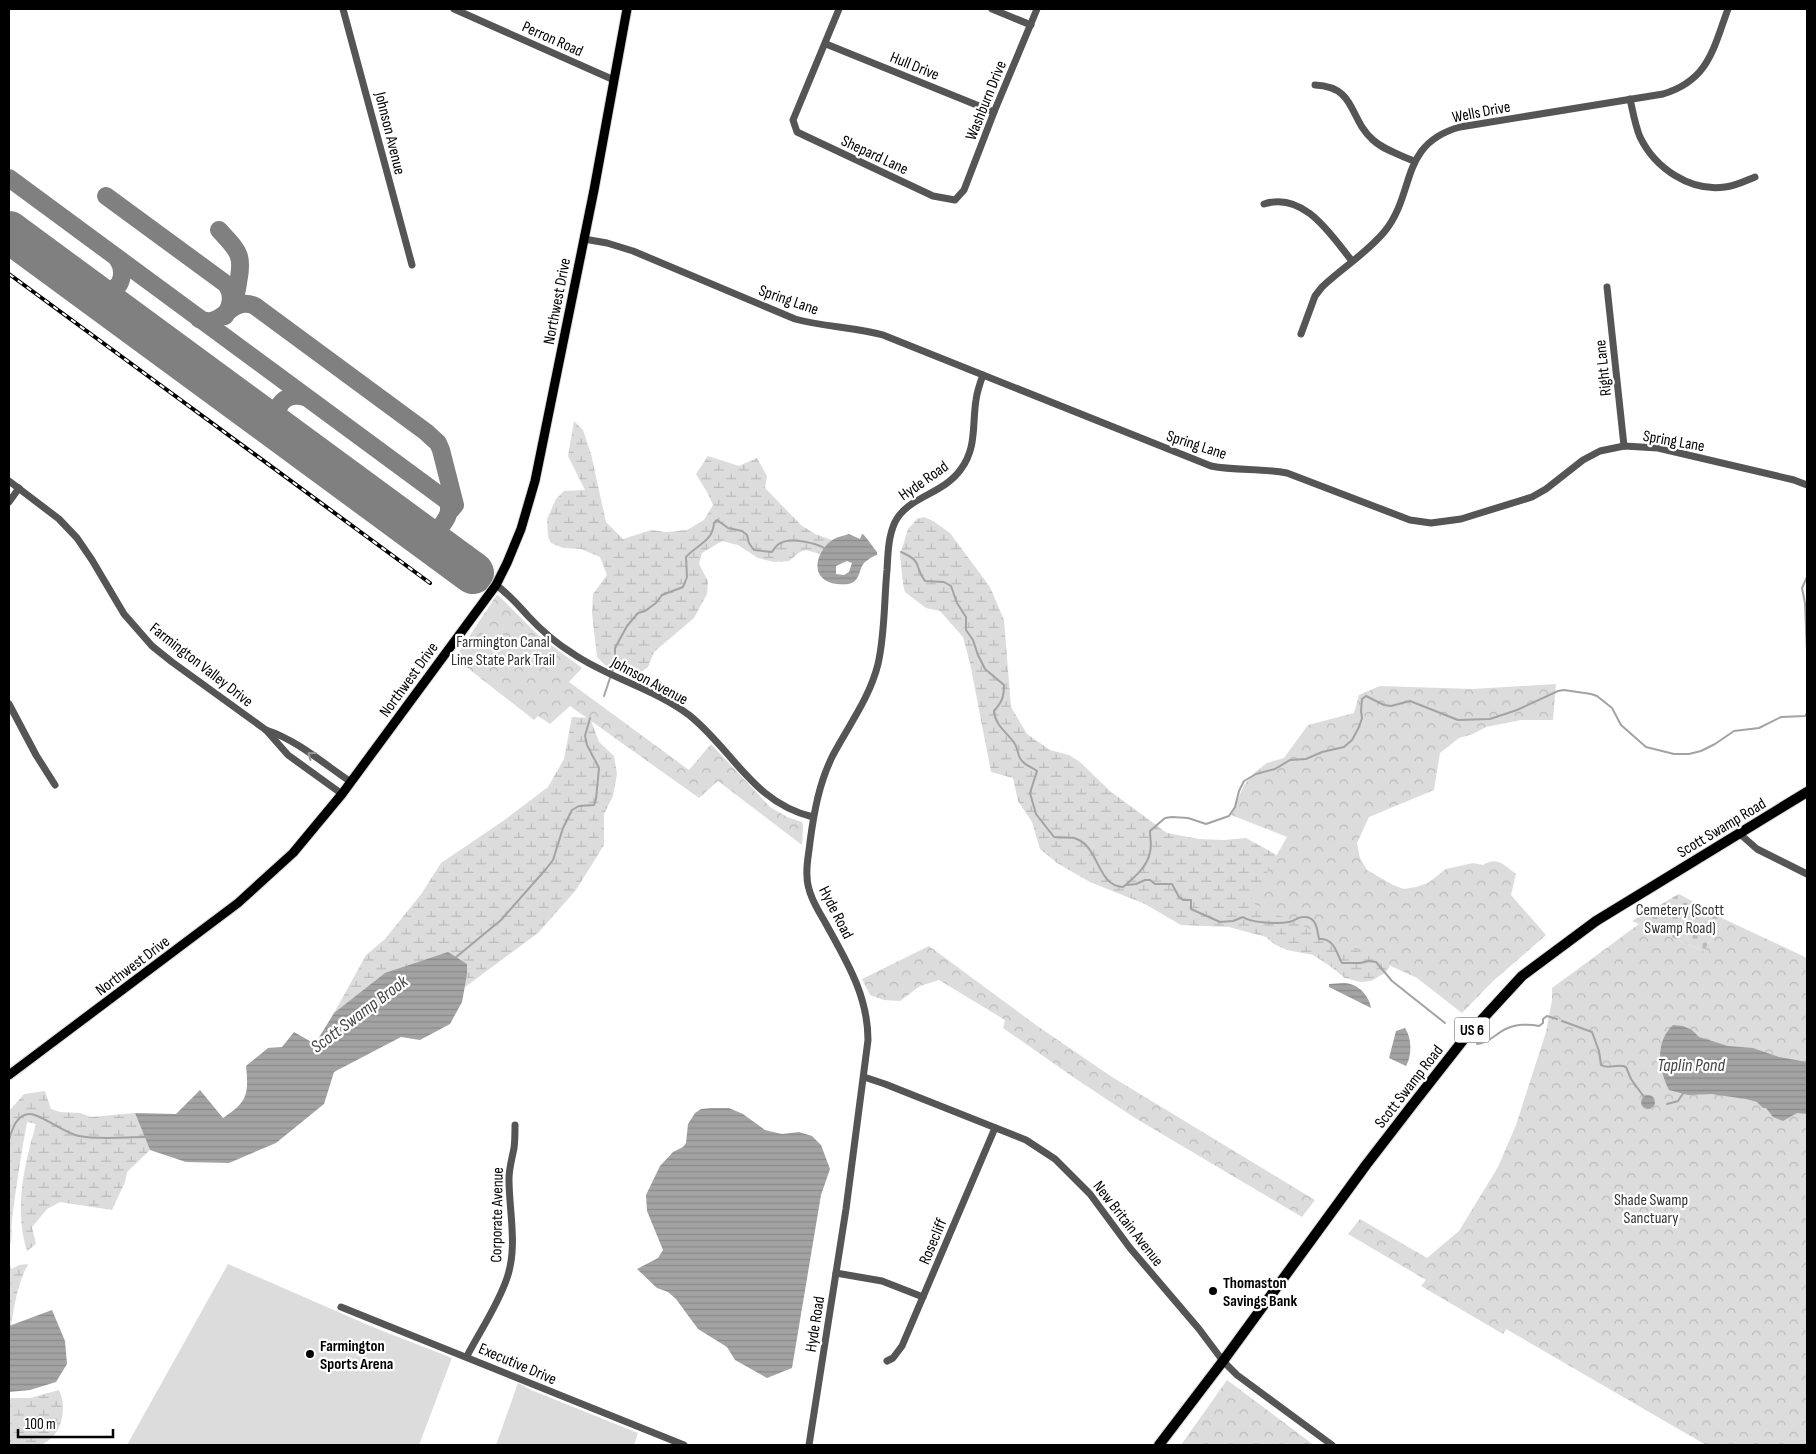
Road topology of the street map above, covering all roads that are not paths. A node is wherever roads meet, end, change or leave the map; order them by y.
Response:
1 (343, 9) edge
2 (454, 9) edge
3 (627, 9) edge
4 (839, 9) edge
5 (992, 9) edge
6 (1038, 9) edge
7 (1728, 9) edge
8 (1031, 25) junction
9 (826, 44) junction
10 (614, 80) junction
11 (1315, 85) dead end
12 (1630, 100) junction
13 (994, 112) junction
14 (1414, 161) junction
15 (1755, 177) dead end
16 (954, 200) joint
17 (1264, 204) dead end
18 (584, 239) junction
19 (1352, 261) junction
20 (412, 264) dead end
21 (1607, 287) dead end
22 (1301, 334) dead end
23 (983, 375) junction
24 (1624, 446) junction
25 (9, 481) edge
26 (1807, 484) edge
27 (18, 488) junction
28 (9, 502) edge
29 (496, 585) junction
30 (9, 704) edge
31 (266, 730) junction
32 (351, 782) junction
33 (55, 785) dead end
34 (1807, 792) edge
35 (342, 794) junction
36 (813, 817) junction
37 (1740, 834) junction
38 (1807, 874) edge
39 (9, 1075) edge
40 (864, 1077) junction
41 (515, 1125) dead end
42 (995, 1128) junction
43 (836, 1273) junction
44 (923, 1297) junction
45 (341, 1307) dead end
46 (467, 1356) junction
47 (887, 1361) dead end
48 (1223, 1361) junction
49 (684, 1445) edge
50 (809, 1445) edge
51 (1159, 1445) edge
52 (1332, 1445) edge

1 - 20 street, Johnson Avenue
2 - 10 street, Perron Road
3 - 10 main road, Northwest Drive
4 - 9 street
5 - 8 street
6 - 8 street, Washburn Drive
7 - 12 street, Wells Drive
8 - 13 street, Washburn Drive
9 - 13 street, Hull Drive
9 - 16 street, Shepard Lane
10 - 18 main road, Northwest Drive
11 - 14 street
12 - 14 street, Wells Drive
12 - 15 street
13 - 16 street, Washburn Drive
14 - 19 street, Wells Drive
17 - 19 street
18 - 23 street, Spring Lane
18 - 29 main road, Northwest Drive
19 - 22 street, Wells Drive
21 - 24 street, Right Lane
23 - 24 street, Spring Lane
23 - 36 street, Hyde Road
24 - 26 street, Spring Lane
25 - 27 street, Farmington Valley Drive
27 - 28 street
27 - 31 street, Farmington Valley Drive
29 - 32 main road, Northwest Drive
29 - 36 street, Johnson Avenue
30 - 33 street
32 -> 31 street, Farmington Valley Drive
31 - 35 street, Farmington Valley Drive
32 - 35 main road, Northwest Drive
34 - 37 highway, Scott Swamp Road / US 6
35 - 39 main road, Northwest Drive
36 - 40 street, Hyde Road
37 - 38 street
37 - 48 highway, Scott Swamp Road / US 6
40 - 42 street, New Britain Avenue
40 - 43 street, Hyde Road
41 - 46 street, Corporate Avenue
42 - 44 street, Rosecliff
42 - 48 street, New Britain Avenue
43 - 44 street
43 - 50 street, Hyde Road
44 - 47 street, Rosecliff
45 - 46 street, Executive Drive
46 - 49 street, Executive Drive
48 - 51 highway, Scott Swamp Road / US 6
48 - 52 street, New Britain Avenue

